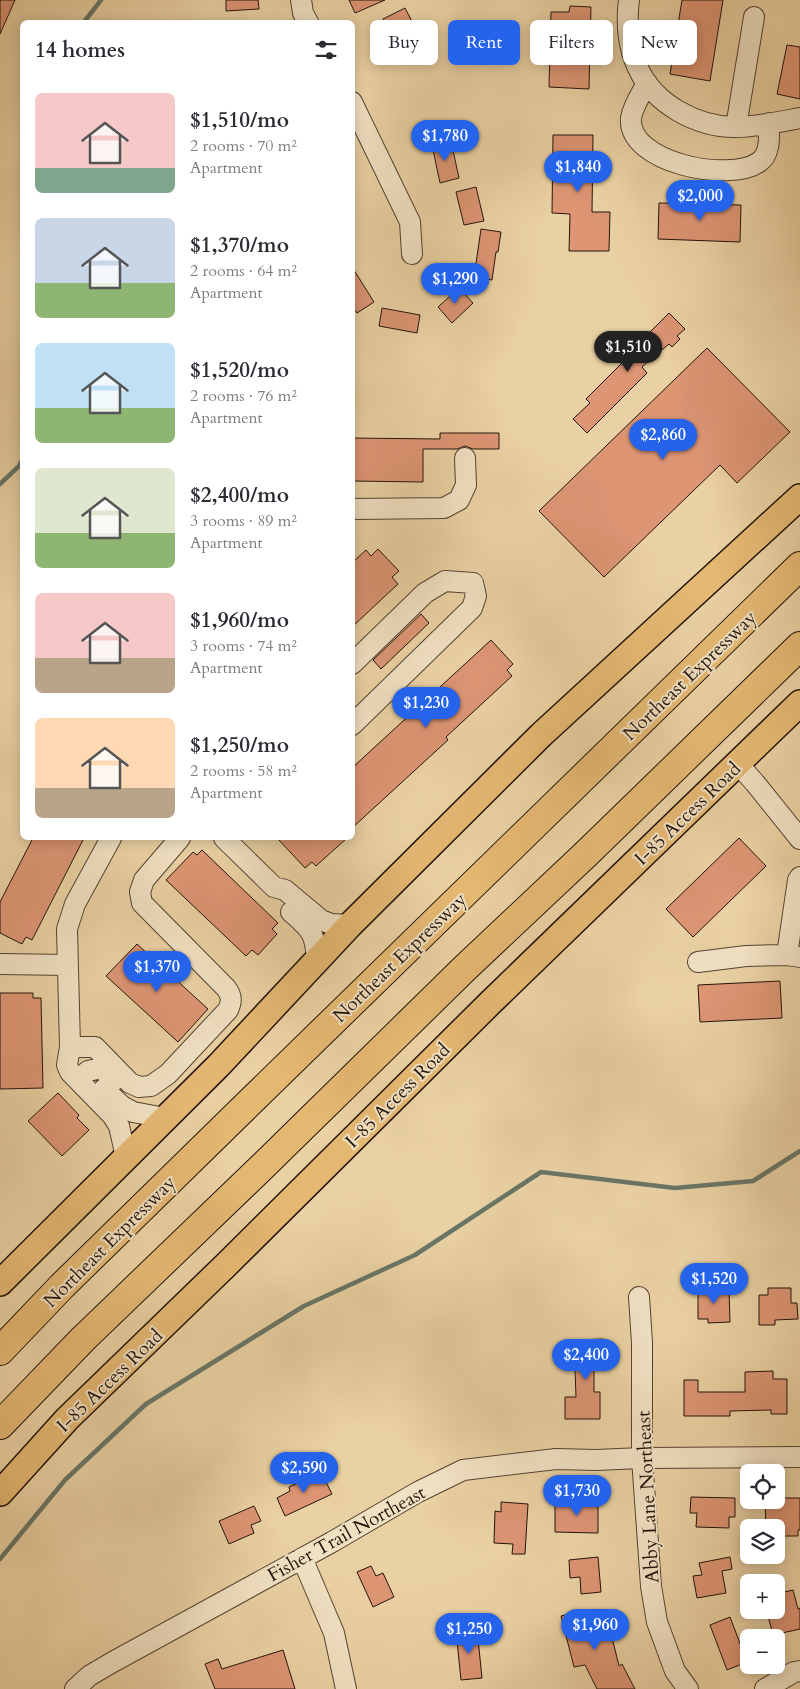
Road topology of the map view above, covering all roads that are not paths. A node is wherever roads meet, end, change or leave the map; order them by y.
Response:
1 (629, 0) edge
2 (754, 17) dead end
3 (647, 83) junction
4 (355, 108) edge
5 (800, 118) edge
6 (769, 123) junction
7 (736, 127) junction
8 (412, 254) dead end
9 (465, 458) dead end
10 (800, 497) edge
11 (355, 509) edge
12 (800, 566) edge
13 (800, 646) edge
14 (355, 661) edge
15 (800, 703) edge
16 (355, 722) edge
17 (738, 764) junction
18 (800, 839) edge
19 (110, 840) edge
20 (178, 840) edge
21 (226, 840) edge
22 (800, 877) edge
23 (304, 913) junction
24 (350, 925) junction
25 (794, 956) edge
26 (318, 960) junction
27 (698, 962) dead end
28 (0, 964) edge
29 (68, 965) junction
30 (69, 1052) junction
31 (102, 1096) junction
32 (165, 1118) junction
33 (126, 1157) junction
34 (0, 1283) edge
35 (638, 1297) dead end
36 (0, 1351) edge
37 (0, 1425) edge
38 (800, 1457) edge
39 (642, 1458) junction
40 (0, 1493) edge
41 (302, 1558) junction
42 (800, 1671) edge
43 (76, 1689) edge
44 (346, 1689) edge
45 (688, 1689) edge
46 (765, 1689) edge

1 - 3 street
2 - 7 street
3 - 6 street
3 - 7 street
4 - 8 street
5 - 6 street
6 - 7 street
9 - 11 street
10 - 24 main road
12 - 36 highway, Northeast Expressway
13 - 37 highway
14 - 16 street
15 - 17 main road, I-85 Access Road
17 - 18 street
17 - 40 main road, I-85 Access Road
19 - 29 street
20 - 30 street
21 - 23 street
22 - 25 street
23 - 24 street
23 - 26 street
24 - 26 main road
25 - 27 street
26 - 32 main road
28 - 29 street
29 - 30 street
30 - 31 street
31 - 32 street
31 - 33 street
32 - 33 main road
33 - 34 main road
35 - 39 street, Abby Lane Northeast
38 - 39 street, Fisher Trail Northeast
39 - 41 street, Fisher Trail Northeast
39 - 45 street, Abby Lane Northeast
41 - 43 street, Fisher Trail Northeast
41 - 44 street
42 - 46 street

